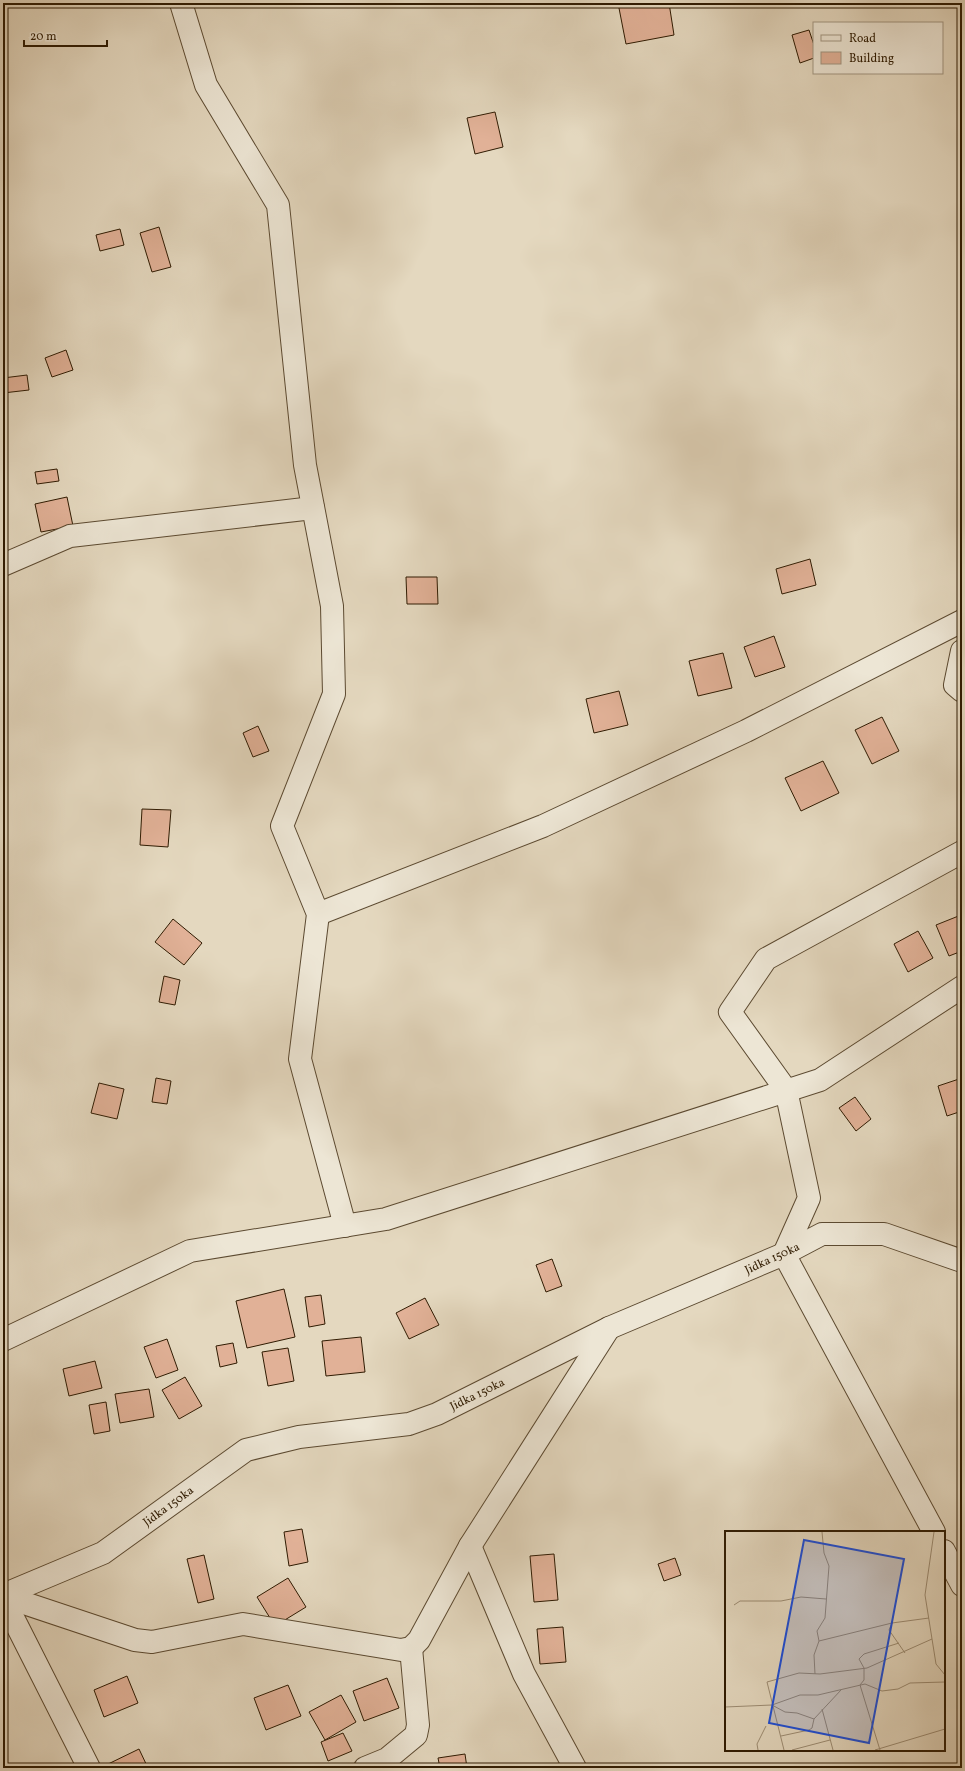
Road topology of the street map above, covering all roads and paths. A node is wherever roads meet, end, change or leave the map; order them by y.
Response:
1 (181, 3) edge
2 (313, 508) junction
3 (3, 565) edge
4 (962, 622) edge
5 (962, 651) edge
6 (962, 691) edge
7 (962, 852) edge
8 (318, 914) junction
9 (962, 987) edge
10 (786, 1090) junction
11 (345, 1226) junction
12 (784, 1254) junction
13 (962, 1261) edge
14 (609, 1328) junction
15 (3, 1340) edge
16 (933, 1531) edge
17 (470, 1546) junction
18 (945, 1553) edge
19 (962, 1585) edge
20 (3, 1596) edge
21 (411, 1648) junction
22 (89, 1768) edge
23 (365, 1768) edge
24 (575, 1768) edge

1 - 2 street
2 - 3 street
2 - 8 street
4 - 8 street
5 - 6 street
7 - 10 street
8 - 11 street
9 - 10 street
10 - 11 street
10 - 12 street
11 - 15 street
12 - 13 street, Jidka 150ka
12 - 14 street, Jidka 150ka
12 - 16 street
14 - 17 street
14 - 20 street, Jidka 150ka
17 - 21 street
17 - 24 street
18 - 19 street
20 - 21 street
20 - 22 street
21 - 23 street

